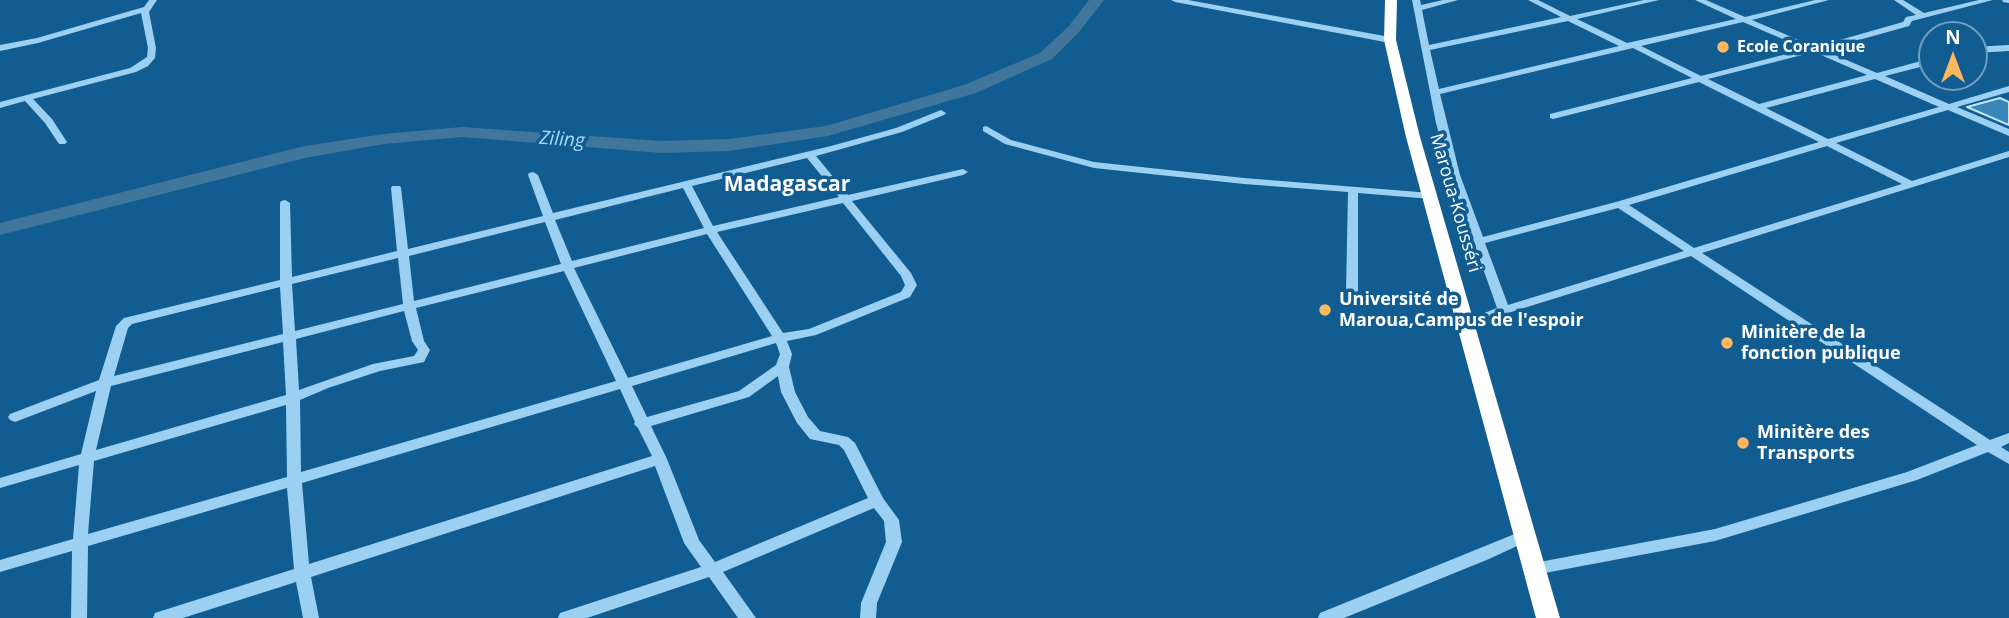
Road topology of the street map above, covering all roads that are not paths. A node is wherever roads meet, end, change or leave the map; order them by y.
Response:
1 (1175, 0) edge
2 (1391, 0) edge
3 (1454, 0) edge
4 (1532, 0) edge
5 (1655, 0) edge
6 (1699, 0) edge
7 (1825, 0) edge
8 (1898, 0) edge
9 (1989, 0) edge
10 (151, 4) edge
11 (1417, 4) edge
12 (1923, 16) junction
13 (1570, 19) junction
14 (1744, 19) junction
15 (1390, 40) junction
16 (1629, 45) junction
17 (0, 48) edge
18 (1428, 48) junction
19 (2009, 48) edge
20 (1817, 49) junction
21 (1988, 49) edge
22 (1918, 65) edge
23 (1879, 76) junction
24 (1700, 79) junction
25 (2009, 89) edge
26 (1436, 92) junction
27 (27, 98) junction
28 (0, 105) edge
29 (1949, 107) junction
30 (1756, 108) junction
31 (941, 113) dead end
32 (1553, 116) dead end
33 (986, 129) dead end
34 (2009, 133) edge
35 (62, 142) dead end
36 (1826, 143) junction
37 (808, 154) junction
38 (2009, 154) edge
39 (963, 172) dead end
40 (533, 175) dead end
41 (685, 183) junction
42 (1912, 185) junction
43 (396, 188) dead end
44 (1353, 191) junction
45 (1431, 196) junction
46 (844, 199) junction
47 (285, 203) dead end
48 (1620, 204) junction
49 (547, 216) junction
50 (710, 230) junction
51 (1480, 241) junction
52 (403, 252) junction
53 (1695, 253) junction
54 (568, 267) junction
55 (286, 281) junction
56 (1352, 291) dead end
57 (409, 306) junction
58 (1504, 310) junction
59 (1468, 324) junction
60 (290, 337) junction
61 (780, 338) junction
62 (782, 367) junction
63 (105, 383) junction
64 (625, 383) junction
65 (293, 398) junction
66 (15, 417) dead end
67 (641, 424) junction
68 (2009, 438) edge
69 (1989, 447) junction
70 (88, 459) junction
71 (660, 459) junction
72 (2009, 459) edge
73 (294, 481) junction
74 (0, 482) edge
75 (877, 501) junction
76 (1527, 535) junction
77 (80, 543) junction
78 (0, 566) edge
79 (1534, 569) junction
80 (711, 570) junction
81 (302, 574) junction
82 (79, 618) edge
83 (161, 618) edge
84 (311, 618) edge
85 (566, 618) edge
86 (748, 618) edge
87 (868, 618) edge
88 (1326, 618) edge
89 (1548, 618) edge

1 - 15 street
2 - 15 highway, Maroua-Kousséri
3 - 11 street
4 - 13 street
5 - 13 street
6 - 14 street
7 - 14 street
8 - 12 street
9 - 12 street
10 - 17 street
10 - 27 street
11 - 18 street
12 - 20 street
13 - 16 street
13 - 18 street
14 - 16 street
14 - 20 street
15 - 45 highway, Maroua-Kousséri
16 - 24 street
16 - 26 street
18 - 26 street
19 - 21 street
20 - 23 street
20 - 24 street
22 - 23 street
23 - 29 street
23 - 30 street
24 - 30 street
24 - 32 street
25 - 29 street
26 - 51 street
27 - 28 street
27 - 35 street
29 - 34 street
29 - 36 street
30 - 36 street
31 - 37 street
33 - 44 street
36 - 42 street
36 - 48 street
37 - 41 street
37 - 46 street
38 - 42 street
39 - 46 street
40 - 49 street
41 - 49 street
41 - 50 street
42 - 53 street
43 - 52 street
44 - 45 street
44 - 56 street
45 - 59 highway, Maroua-Kousséri
46 - 50 street
46 - 61 street
47 - 55 street
48 - 51 street
48 - 53 street
49 - 52 street
49 - 54 street
50 - 54 street
50 - 61 street
51 - 58 street
52 - 55 street
52 - 57 street
53 - 58 street
53 - 69 street
54 - 57 street
54 - 64 street
55 - 60 street
55 - 63 street
57 - 60 street
57 - 65 street
58 - 59 street
59 - 76 highway, Maroua-Kousséri
60 - 63 street
60 - 65 street
61 - 62 street
61 - 64 street
62 - 67 street
62 - 75 street
63 - 66 street
63 - 70 street
64 - 67 street
64 - 73 street
65 - 70 street
65 - 73 street
67 - 71 street
68 - 69 street
69 - 72 street
69 - 79 street
70 - 74 street
70 - 77 street
71 - 80 street
71 - 81 street
73 - 77 street
73 - 81 street
75 - 80 street
75 - 87 street
76 - 79 highway, Maroua-Kousséri
76 - 88 street
77 - 78 street
77 - 82 street
79 - 89 highway, Maroua-Kousséri
80 - 85 street
80 - 86 street
81 - 83 street
81 - 84 street

